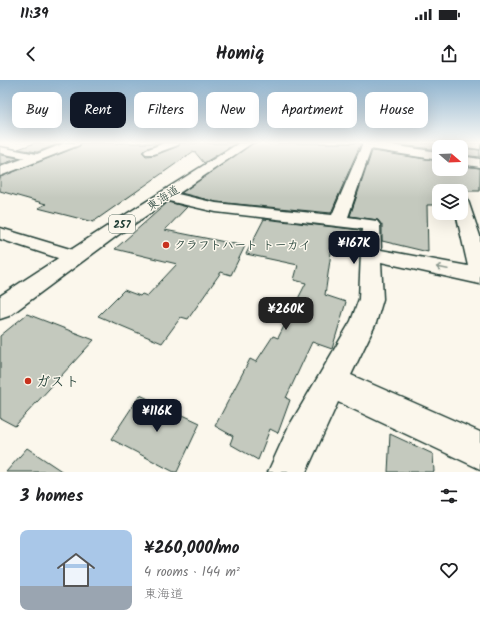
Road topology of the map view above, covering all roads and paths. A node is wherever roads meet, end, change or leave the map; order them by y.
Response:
1 (26, 161) edge
2 (219, 161) edge
3 (360, 161) edge
4 (469, 161) edge
5 (480, 163) edge
6 (0, 172) edge
7 (166, 196) junction
8 (338, 220) junction
9 (467, 220) edge
10 (0, 233) edge
11 (371, 254) junction
12 (73, 257) junction
13 (480, 273) edge
14 (480, 276) edge
15 (0, 309) edge
16 (333, 381) junction
17 (480, 451) edge
18 (287, 472) edge

1 - 6 main road
2 - 7 main road, 東海道 / 257
3 - 8 main road
4 - 5 main road
7 - 8 main road
7 - 12 main road, 東海道 / 257
8 - 11 main road
9 - 13 main road
10 - 12 main road
14 -> 11 main road
11 - 16 main road
12 - 15 main road, 東海道 / 257
16 - 17 main road
16 - 18 main road

